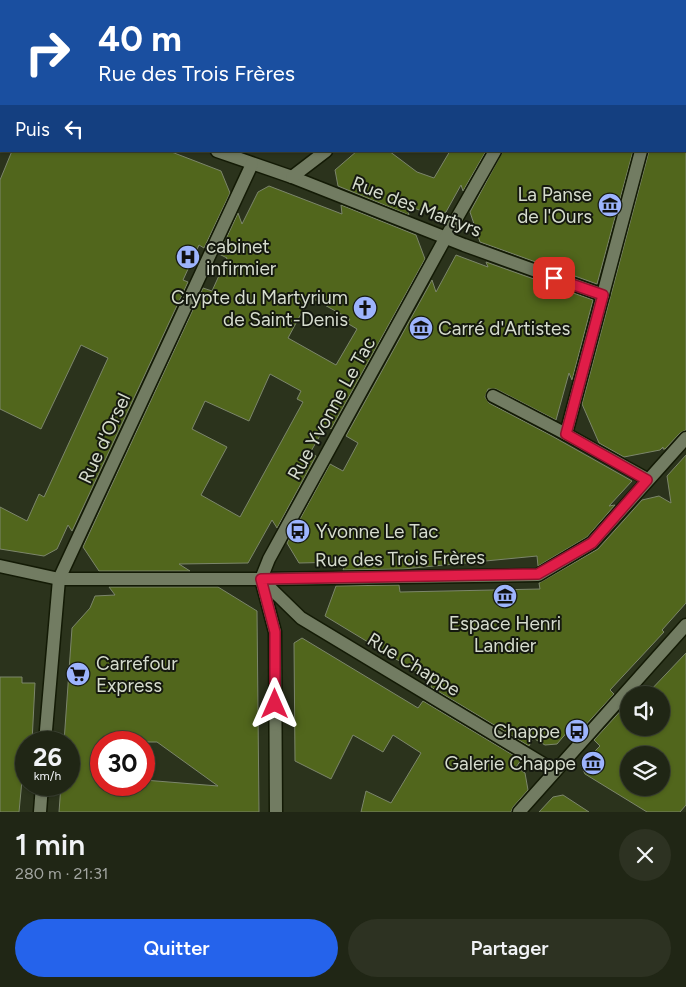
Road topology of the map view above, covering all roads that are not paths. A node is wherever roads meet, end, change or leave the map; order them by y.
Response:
1 (221, 152) edge
2 (325, 152) edge
3 (495, 152) edge
4 (641, 152) edge
5 (252, 164) junction
6 (292, 177) junction
7 (446, 237) junction
8 (603, 295) junction
9 (493, 396) dead end
10 (566, 434) junction
11 (686, 438) edge
12 (647, 480) junction
13 (0, 566) edge
14 (60, 579) junction
15 (261, 579) junction
16 (686, 626) edge
17 (46, 731) edge
18 (555, 771) junction
19 (41, 796) edge
20 (40, 812) edge
21 (276, 812) edge
22 (519, 812) edge

1 - 5 street, Rue des Martyrs
2 - 6 street
3 - 7 street, Rue Yvonne Le Tac
4 - 8 street
5 - 6 street, Rue des Martyrs
5 - 14 street, Rue d'Orsel
6 - 7 street, Rue des Martyrs
7 - 8 street, Rue des Martyrs
7 - 15 street, Rue Yvonne Le Tac
8 - 10 street
9 - 10 street
10 - 12 street
11 - 12 street, Rue des Trois Frères
12 - 15 street, Rue des Trois Frères
13 - 14 street, Rue des Trois Frères
14 - 15 street, Rue des Trois Frères
14 - 17 street, Rue d'Orsel
15 - 18 street, Rue Chappe
15 - 21 street
16 - 18 street
18 - 22 street
19 - 20 street

